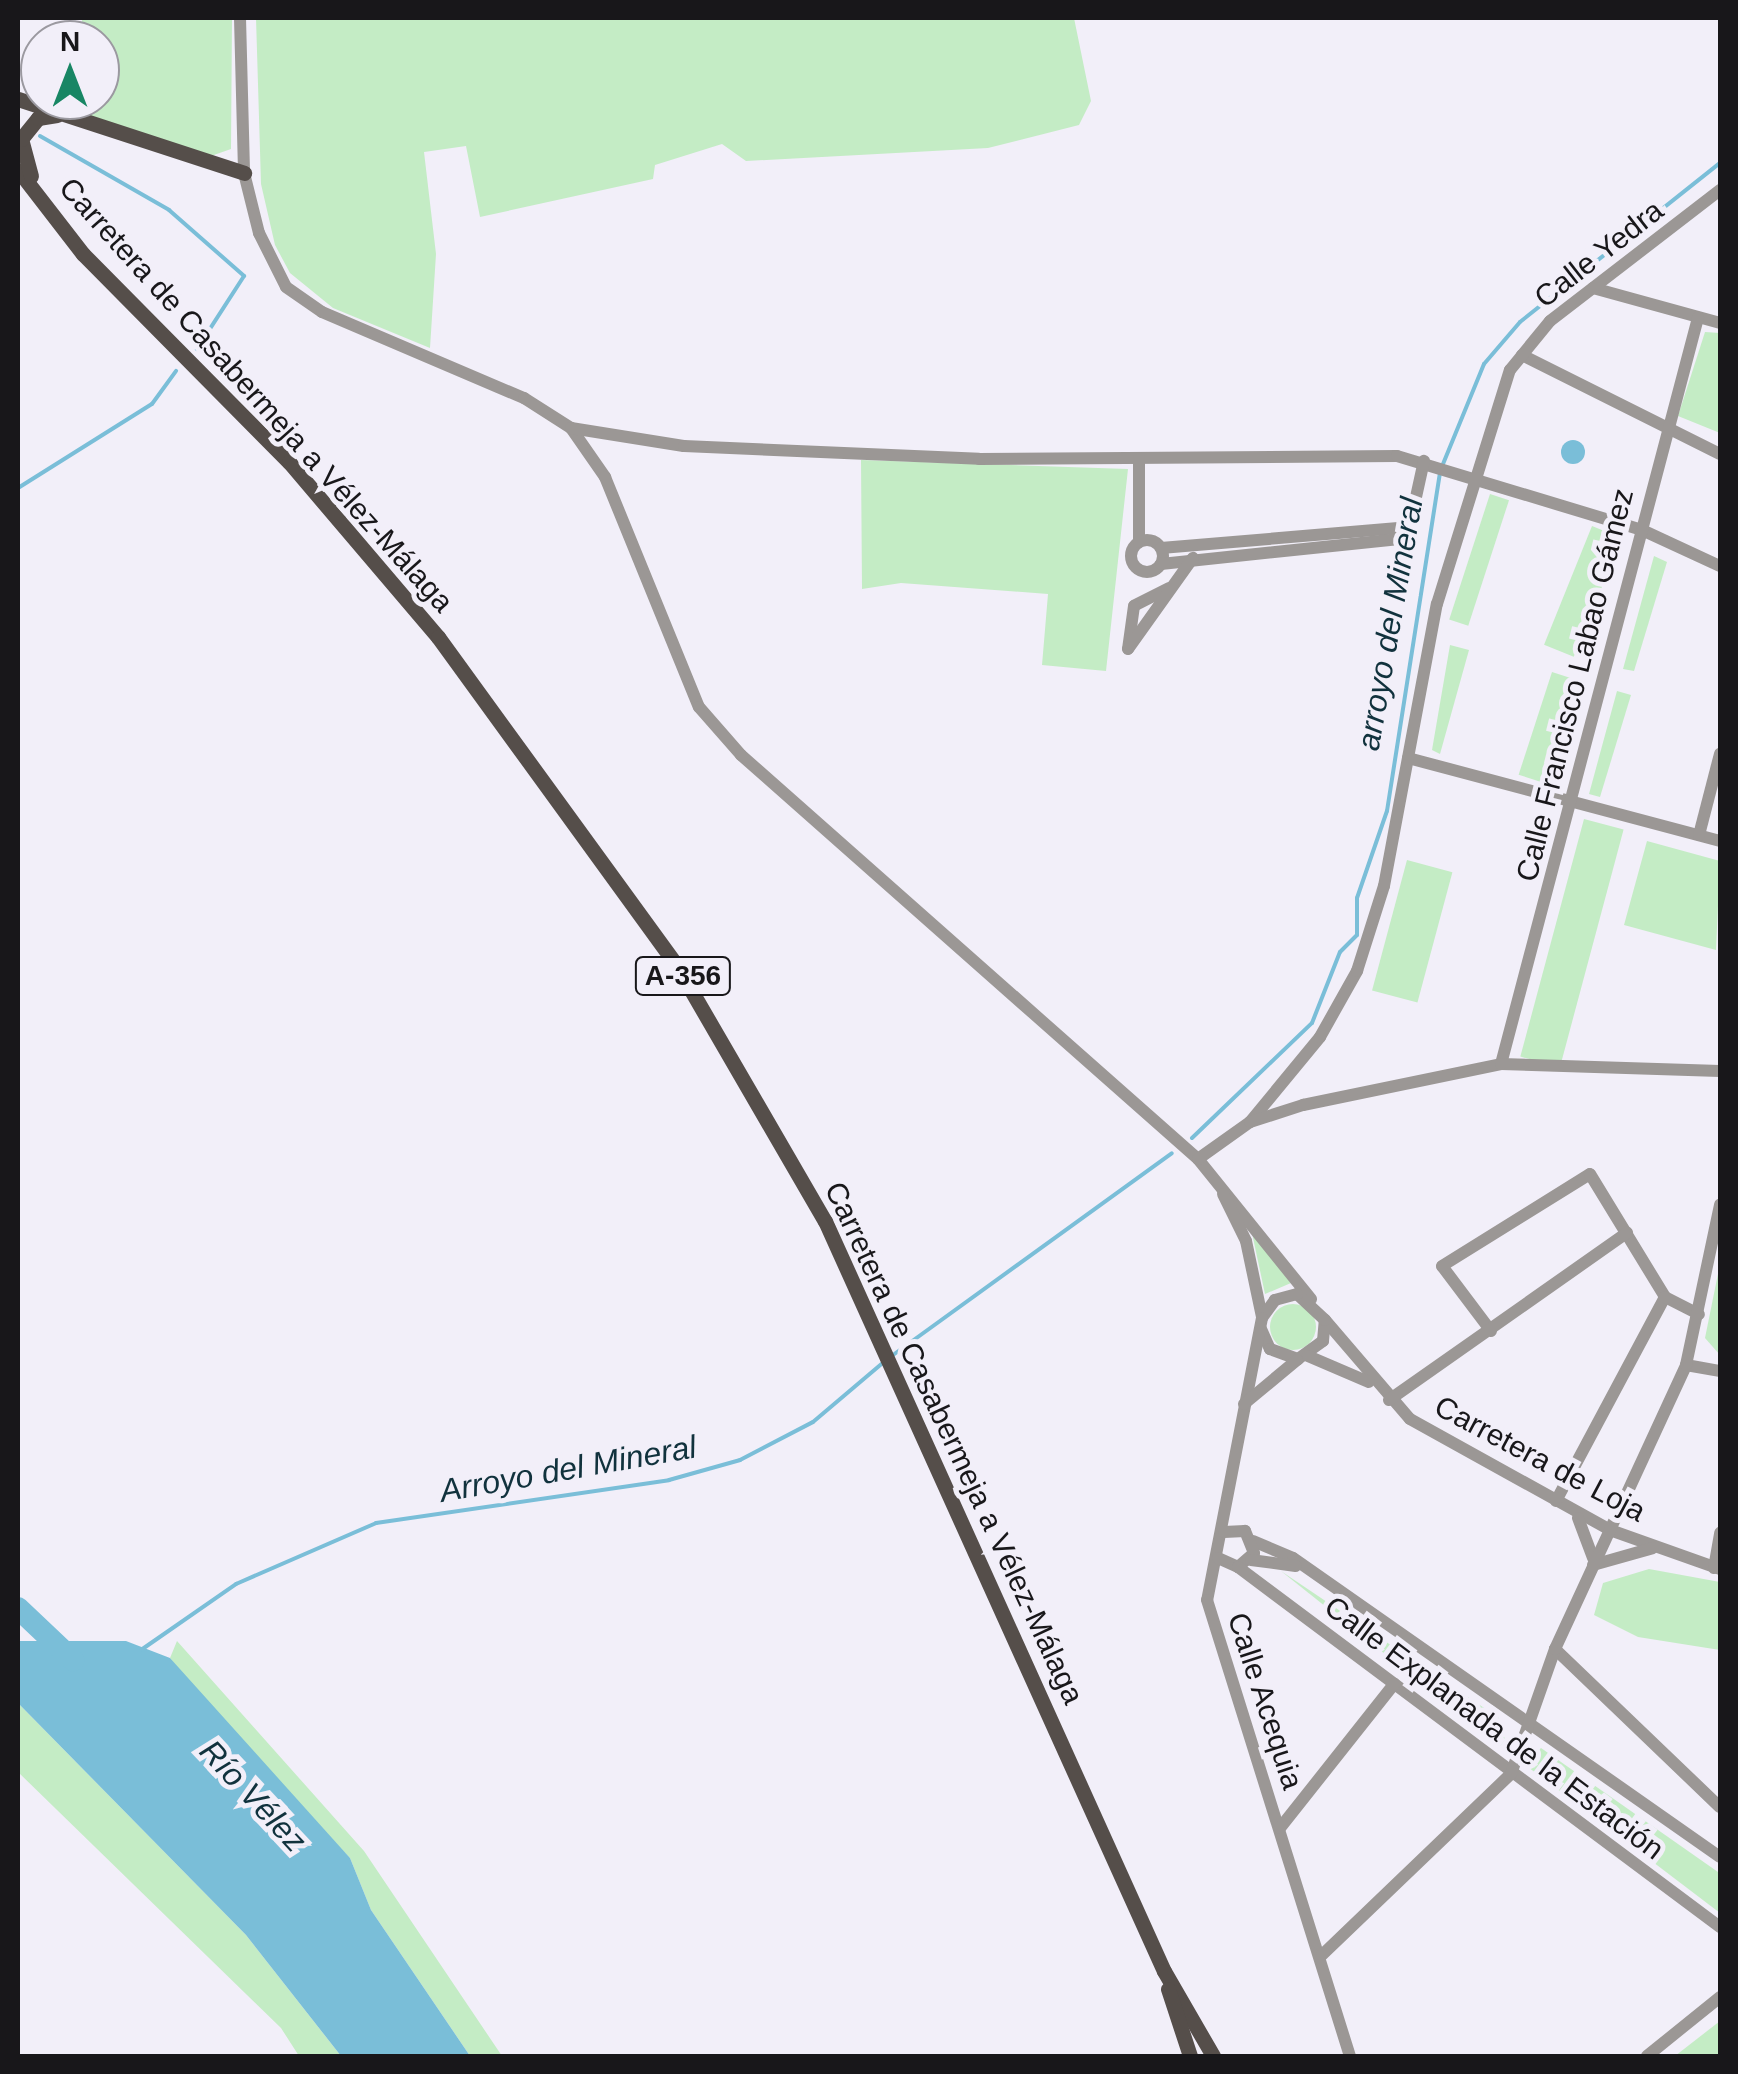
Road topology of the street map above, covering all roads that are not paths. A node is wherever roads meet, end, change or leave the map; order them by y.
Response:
1 (240, 18) edge
2 (50, 120) edge
3 (80, 120) edge
4 (18, 170) edge
5 (244, 173) junction
6 (1720, 190) edge
7 (58, 222) junction
8 (1593, 288) junction
9 (1698, 318) junction
10 (1720, 323) edge
11 (1522, 355) junction
12 (572, 428) junction
13 (1665, 429) junction
14 (1720, 454) edge
15 (1139, 458) junction
16 (1424, 461) junction
17 (1470, 476) junction
18 (1642, 530) junction
19 (1408, 532) junction
20 (1139, 542) junction
21 (1161, 548) junction
22 (1193, 558) junction
23 (1717, 563) edge
24 (1161, 564) junction
25 (1169, 588) junction
26 (1720, 754) edge
27 (1408, 758) junction
28 (1574, 802) junction
29 (1699, 835) junction
30 (1720, 841) edge
31 (1501, 1064) junction
32 (1720, 1071) edge
33 (1292, 1074) junction
34 (1303, 1105) junction
35 (1250, 1122) junction
36 (1198, 1159) junction
37 (1212, 1174) junction
38 (1720, 1205) edge
39 (1627, 1233) junction
40 (1665, 1298) junction
41 (1311, 1300) junction
42 (1698, 1314) junction
43 (1325, 1320) junction
44 (1261, 1324) junction
45 (1491, 1331) junction
46 (1303, 1357) junction
47 (1686, 1365) junction
48 (1720, 1371) edge
49 (1385, 1395) junction
50 (1243, 1406) junction
51 (1228, 1488) junction
52 (1562, 1505) junction
53 (1239, 1529) junction
54 (1610, 1530) junction
55 (1224, 1532) junction
56 (1720, 1533) edge
57 (1253, 1540) junction
58 (1656, 1548) junction
59 (1218, 1558) junction
60 (1240, 1565) junction
61 (1593, 1566) junction
62 (1717, 1568) edge
63 (1307, 1572) junction
64 (1210, 1589) junction
65 (1555, 1649) junction
66 (1394, 1684) junction
67 (1526, 1721) junction
68 (1511, 1774) junction
69 (1720, 1807) edge
70 (1280, 1828) junction
71 (1720, 1860) edge
72 (1720, 1926) edge
73 (1322, 1955) junction
74 (1164, 1971) junction
75 (1720, 1997) edge
76 (1190, 2056) edge
77 (1214, 2056) edge
78 (1350, 2056) edge
79 (1647, 2056) edge

1 - 5 street
2 - 7 main road
3 - 5 main road
4 - 7 main road, Carretera de Casabermeja a Vélez-Málaga / A-356
5 - 12 street
6 - 8 street, Calle Yedra
7 - 74 main road, Carretera de Casabermeja a Vélez-Málaga / A-356
8 - 9 street
8 - 11 street, Calle Yedra
9 - 10 street
9 - 13 street, Calle Francisco Labao Gámez
11 - 13 street
11 - 17 street, Calle Yedra
12 - 15 street
12 - 36 street
13 - 14 street
13 - 18 street, Calle Francisco Labao Gámez
15 - 16 street
15 - 20 street
16 - 17 street
16 - 19 street
17 - 18 street
17 - 27 street, Calle Yedra
18 - 23 street
18 - 28 street, Calle Francisco Labao Gámez
19 - 21 street
19 - 22 street
20 - 21 street
20 - 24 street
21 - 24 street
22 - 24 street
22 - 25 street
25 - 25 street
26 - 29 street
27 - 28 street
27 - 33 street, Calle Yedra
28 - 29 street
28 - 31 street, Calle Francisco Labao Gámez
29 - 30 street
31 - 32 street
31 - 34 street
33 - 34 street
33 - 35 street, Calle Yedra
34 - 35 street
35 - 36 street
36 - 37 street
37 - 41 street
37 - 44 street
38 - 42 street
39 - 40 street
39 - 45 street
39 - 45 street
40 - 42 street
40 - 52 street
41 - 43 street
41 - 44 street
42 - 47 street
43 - 46 street
43 - 49 street, Carretera de Loja
44 - 46 street
44 - 50 street, Calle Acequia
45 - 49 street
46 - 49 street
46 - 50 street
47 - 48 street
47 - 54 street
49 - 52 street, Carretera de Loja
50 - 51 street, Calle Acequia
51 - 53 street
51 - 55 street, Calle Acequia
52 - 54 street, Carretera de Loja
52 - 61 street
53 - 55 street
53 - 57 street, Calle Explanada de la Estación
54 - 58 street, Carretera de Loja
54 - 61 street
55 - 59 street, Calle Acequia
56 - 62 street
57 - 60 street
57 - 63 street, Calle Explanada de la Estación
58 - 61 street
58 - 62 street, Carretera de Loja
59 - 60 street
59 - 64 street, Calle Acequia
60 - 63 street, Calle Explanada de la Estación
60 - 64 street, Calle Acequia
60 - 66 street, Calle Explanada de la Estación
61 - 65 street
63 - 67 street, Calle Explanada de la Estación
64 - 70 street, Calle Acequia
65 - 67 street
65 - 69 street
66 - 68 street, Calle Explanada de la Estación
66 - 70 street, Calle Acequia
67 - 68 street
67 - 71 street, Calle Explanada de la Estación
68 - 72 street, Calle Explanada de la Estación
68 - 73 street
70 - 73 street, Calle Acequia
73 - 78 street, Calle Acequia
74 - 76 main road, Carretera de Casabermeja a Vélez-Málaga / A-356
74 - 77 main road, Carretera de Casabermeja a Vélez-Málaga / A-356
75 - 79 street

